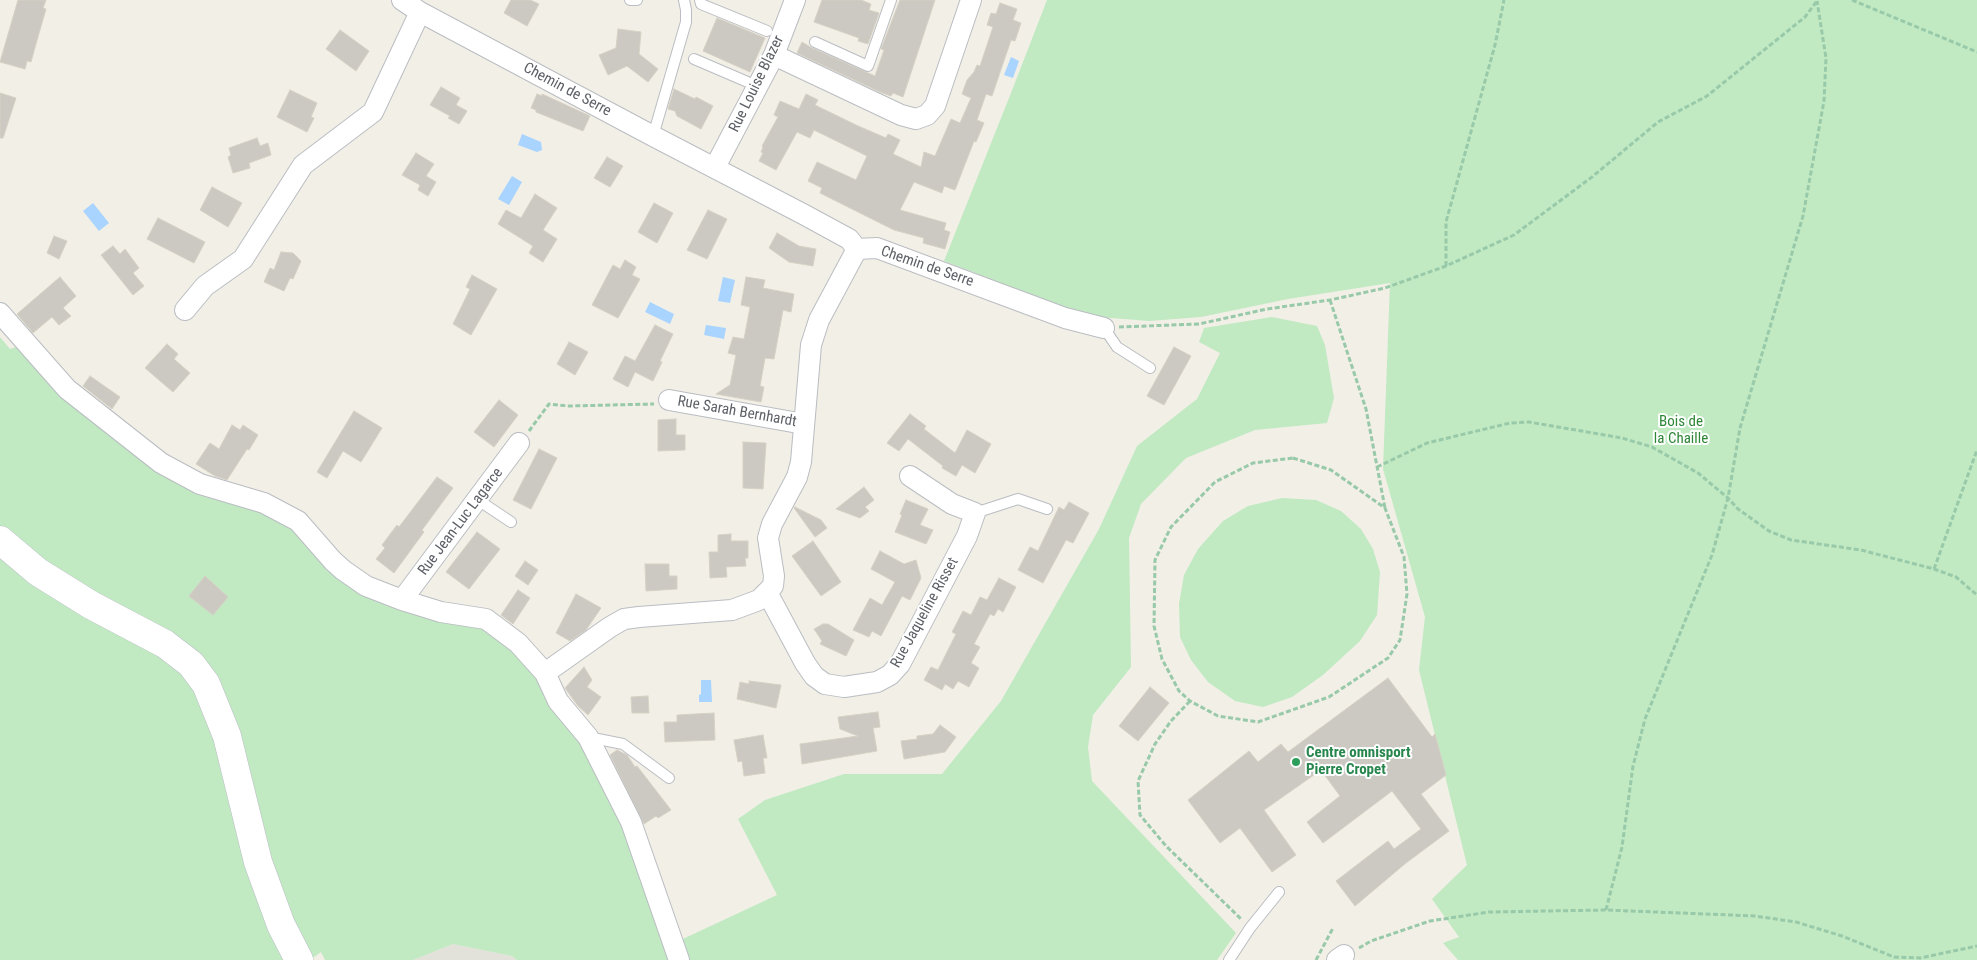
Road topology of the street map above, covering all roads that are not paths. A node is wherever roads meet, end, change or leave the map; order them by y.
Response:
1 (402, 0) edge
2 (630, 0) edge
3 (637, 0) edge
4 (684, 0) edge
5 (700, 0) edge
6 (795, 0) edge
7 (891, 0) edge
8 (971, 0) edge
9 (420, 12) junction
10 (767, 31) dead end
11 (815, 42) dead end
12 (774, 55) junction
13 (694, 59) dead end
14 (758, 86) junction
15 (653, 136) junction
16 (715, 167) junction
17 (857, 249) junction
18 (185, 310) dead end
19 (0, 313) edge
20 (1104, 328) joint
21 (1150, 368) dead end
22 (669, 400) road end
23 (804, 424) junction
24 (519, 444) road end
25 (910, 476) dead end
26 (478, 500) junction
27 (1047, 509) dead end
28 (975, 513) junction
29 (511, 522) dead end
30 (0, 540) edge
31 (768, 594) junction
32 (402, 600) junction
33 (545, 673) junction
34 (588, 738) junction
35 (669, 778) dead end
36 (1280, 892) dead end
37 (298, 960) edge
38 (679, 960) edge
39 (1229, 960) edge

1 - 9 street, Chemin de Serre
2 - 3 lane
4 - 15 lane
5 - 10 lane
6 - 12 street, Rue Louise Blazer
7 - 11 lane
8 - 12 street
9 - 15 street, Chemin de Serre
9 - 18 street
12 - 14 street, Rue Louise Blazer
13 - 14 lane
14 - 16 street, Rue Louise Blazer
15 - 16 street, Chemin de Serre
16 - 17 street, Chemin de Serre
17 - 20 street, Chemin de Serre
17 - 23 street
19 - 32 street
20 - 21 lane
22 - 23 street, Rue Sarah Bernhardt
23 - 31 street
24 - 26 street, Rue Jean-Luc Lagarce
25 - 28 street
26 - 29 lane
26 - 32 street, Rue Jean-Luc Lagarce
27 - 28 lane
28 - 31 street, Rue Jaqueline Risset
30 - 37 main road
31 - 33 street
32 - 33 street
33 - 34 street
34 - 35 lane
34 - 38 street
36 - 39 lane

